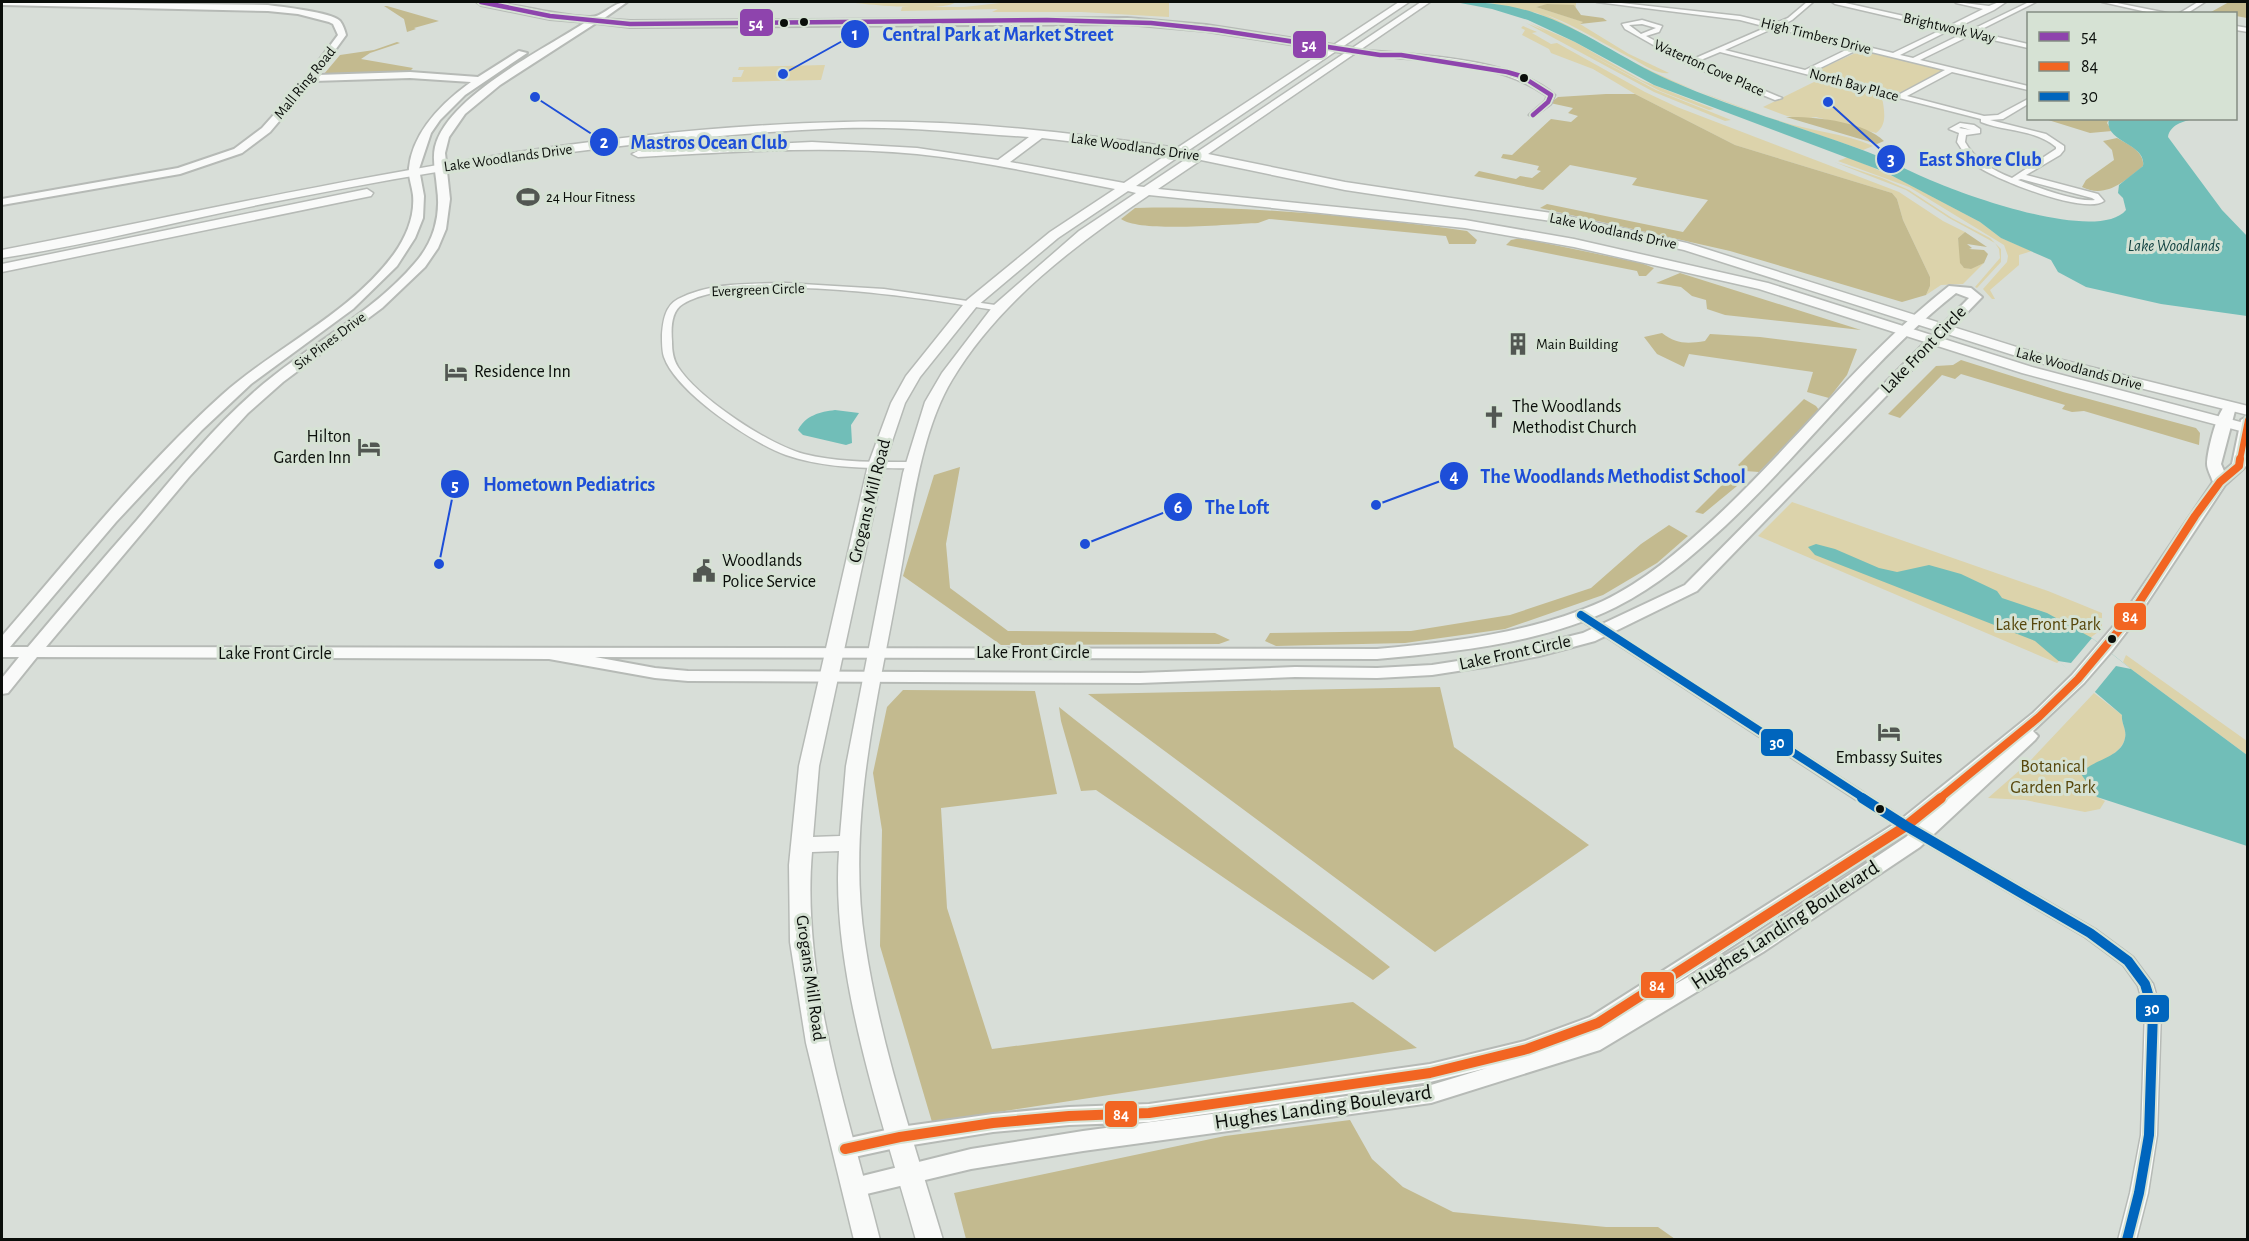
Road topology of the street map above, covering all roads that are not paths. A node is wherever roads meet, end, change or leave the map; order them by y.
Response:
1 (2, 2) edge
2 (482, 2) edge
3 (514, 2) edge
4 (623, 2) edge
5 (1404, 2) edge
6 (1426, 2) edge
7 (1600, 2) edge
8 (1810, 2) edge
9 (1835, 2) edge
10 (1958, 2) edge
11 (2003, 2) edge
12 (2033, 2) edge
13 (2106, 2) edge
14 (2131, 2) edge
15 (2202, 2) edge
16 (2140, 7) junction
17 (1989, 8) junction
18 (588, 12) junction
19 (2161, 12) edge
20 (2184, 12) edge
21 (2010, 13) junction
22 (2020, 15) dead end
23 (602, 16) junction
24 (1128, 18) junction
25 (575, 20) junction
26 (593, 21) junction
27 (1775, 26) junction
28 (1950, 28) junction
29 (560, 29) dead end
30 (1971, 33) junction
31 (1640, 36) dead end
32 (1338, 45) junction
33 (533, 46) dead end
34 (1859, 46) junction
35 (2027, 46) edge
36 (1357, 49) junction
37 (1719, 50) junction
38 (1894, 55) junction
39 (1914, 60) junction
40 (1689, 63) junction
41 (1952, 69) junction
42 (1806, 72) junction
43 (308, 81) junction
44 (477, 82) junction
45 (496, 84) junction
46 (2027, 88) edge
47 (1900, 97) junction
48 (1778, 98) dead end
49 (2027, 101) edge
50 (1533, 115) dead end
51 (1988, 118) junction
52 (2028, 131) junction
53 (1019, 132) junction
54 (1964, 133) dead end
55 (1040, 134) junction
56 (1198, 137) junction
57 (1028, 142) junction
58 (1215, 145) junction
59 (1146, 147) junction
60 (619, 150) junction
61 (1176, 151) junction
62 (1199, 156) junction
63 (1000, 164) junction
64 (1242, 165) junction
65 (440, 174) junction
66 (416, 178) junction
67 (2016, 178) junction
68 (1085, 181) junction
69 (1122, 188) junction
70 (1144, 191) junction
71 (1185, 196) junction
72 (1102, 201) junction
73 (2, 202) edge
74 (1120, 209) junction
75 (2, 254) edge
76 (2, 268) edge
77 (388, 270) junction
78 (415, 271) junction
79 (1936, 301) junction
80 (972, 303) junction
81 (999, 308) junction
82 (1964, 309) junction
83 (1915, 319) junction
84 (1905, 331) junction
85 (1938, 334) junction
86 (269, 365) junction
87 (294, 368) junction
88 (2229, 407) junction
89 (2247, 411) edge
90 (2223, 423) junction
91 (2247, 426) edge
92 (876, 465) junction
93 (913, 465) junction
94 (156, 469) junction
95 (187, 470) junction
96 (2220, 482) junction
97 (1581, 615) junction
98 (1604, 632) junction
99 (2, 645) edge
100 (2, 652) edge
101 (32, 652) junction
102 (878, 652) junction
103 (836, 653) junction
104 (549, 654) junction
105 (830, 676) junction
106 (873, 676) junction
107 (2, 689) edge
108 (1914, 830) junction
109 (850, 843) junction
110 (802, 845) junction
111 (900, 1137) junction
112 (845, 1149) junction
113 (912, 1173) junction
114 (854, 1187) junction
115 (867, 1239) edge
116 (930, 1239) edge
117 (2127, 1239) edge

1 - 43 street, Mall Ring Road
2 - 25 street
3 - 18 street
4 - 23 street, Six Pines Drive
5 - 32 main road, Grogans Mill Road
6 - 36 main road, Grogans Mill Road
7 - 27 street, High Timbers Drive
8 - 27 street
9 - 28 street, Brightwork Way
10 - 17 street
11 - 17 street
12 - 21 street
13 - 16 street
14 - 16 street
15 - 20 street
16 - 19 street
17 - 21 street
17 - 28 street
18 - 23 street
18 - 25 street
21 - 22 street
21 - 30 street
23 - 24 street
23 - 26 street, Six Pines Drive
24 - 26 street
24 - 32 street
25 - 26 street
25 - 29 street
26 - 45 street, Six Pines Drive
27 - 34 street, High Timbers Drive
27 - 37 street
28 - 30 street, Brightwork Way
28 - 38 street
30 - 35 street, Brightwork Way
30 - 39 street
31 - 40 street, Waterton Cove Place
32 - 36 street
32 - 56 main road, Grogans Mill Road
33 - 44 street, Six Pines Drive
34 - 38 street, High Timbers Drive
34 - 42 street
36 - 50 street
36 - 58 main road, Grogans Mill Road
37 - 40 street
37 - 42 street, North Bay Place
38 - 39 street, High Timbers Drive
39 - 41 street, High Timbers Drive
40 - 48 street, Waterton Cove Place
41 - 46 street, High Timbers Drive
41 - 47 street
42 - 47 street, North Bay Place
43 - 44 street
43 - 73 street, Mall Ring Road
44 - 45 street
44 - 66 street, Six Pines Drive
45 - 65 street, Six Pines Drive
47 - 51 street, North Bay Place
49 - 51 street
51 - 52 street
51 - 52 street
52 - 67 street
53 - 55 main road, Lake Woodlands Drive
53 - 57 main road
53 - 60 main road, Lake Woodlands Drive
54 - 67 street
55 - 57 main road
55 - 59 main road, Lake Woodlands Drive
56 - 59 main road
56 - 61 main road, Grogans Mill Road
57 - 63 main road
58 - 62 main road, Grogans Mill Road
58 - 64 main road
59 - 61 main road, Lake Woodlands Drive
60 - 63 main road, Lake Woodlands Drive
60 - 65 main road, Lake Woodlands Drive
60 - 65 main road, Lake Woodlands Drive
61 - 62 main road, Lake Woodlands Drive
61 - 69 main road, Grogans Mill Road
62 - 64 main road, Lake Woodlands Drive
62 - 70 main road, Grogans Mill Road
63 - 68 main road, Lake Woodlands Drive
64 - 83 main road, Lake Woodlands Drive
65 - 66 main road, Lake Woodlands Drive
65 - 78 street, Six Pines Drive
66 - 75 main road, Lake Woodlands Drive
66 - 76 main road, Lake Woodlands Drive
66 - 77 street, Six Pines Drive
67 - 67 street
68 - 69 main road, Lake Woodlands Drive
68 - 72 main road
69 - 70 main road, Lake Woodlands Drive
69 - 72 main road, Grogans Mill Road
70 - 71 main road, Lake Woodlands Drive
70 - 74 main road, Grogans Mill Road
71 - 74 main road
71 - 84 main road, Lake Woodlands Drive
72 - 80 main road, Grogans Mill Road
74 - 81 main road, Grogans Mill Road
77 - 78 street
77 - 86 street, Six Pines Drive
78 - 87 street, Six Pines Drive
79 - 82 street
79 - 82 street, Lake Front Circle
79 - 83 street, Lake Front Circle
80 - 81 street, Evergreen Circle
80 - 92 main road, Grogans Mill Road
80 - 92 street, Evergreen Circle
81 - 93 main road, Grogans Mill Road
82 - 85 street, Lake Front Circle
83 - 84 street, Lake Front Circle
83 - 85 main road, Lake Woodlands Drive
84 - 85 main road, Lake Woodlands Drive
84 - 97 street, Lake Front Circle
85 - 88 main road, Lake Woodlands Drive
85 - 90 main road, Lake Woodlands Drive
85 - 98 street, Lake Front Circle
86 - 87 street
86 - 94 street, Six Pines Drive
87 - 95 street, Six Pines Drive
88 - 89 main road, Lake Woodlands Drive
88 - 90 street
90 - 91 main road, Lake Woodlands Drive
90 - 96 street
91 - 96 street, Hughes Landing Boulevard
92 - 93 street, Evergreen Circle
92 - 103 main road, Grogans Mill Road
93 - 102 main road, Grogans Mill Road
94 - 95 street
94 - 99 street, Six Pines Drive
95 - 101 street, Six Pines Drive
96 - 108 street, Hughes Landing Boulevard
97 - 98 street
97 - 102 street, Lake Front Circle
98 - 106 street, Lake Front Circle
98 - 108 street
100 - 101 street, Lake Front Circle
101 - 104 street, Lake Front Circle
101 - 107 street, Six Pines Drive
102 - 103 street, Lake Front Circle
102 - 106 main road, Grogans Mill Road
103 - 104 street, Lake Front Circle
103 - 105 main road, Grogans Mill Road
104 - 105 street, Lake Front Circle
105 - 106 street, Lake Front Circle
105 - 110 main road, Grogans Mill Road
106 - 109 main road, Grogans Mill Road
108 - 111 street, Hughes Landing Boulevard
108 - 113 street, Hughes Landing Boulevard
108 - 117 street
109 - 110 main road
109 - 111 main road, Grogans Mill Road
110 - 112 main road, Grogans Mill Road
111 - 112 street, Hughes Landing Boulevard
111 - 113 main road, Grogans Mill Road
112 - 114 main road, Grogans Mill Road
113 - 114 street, Hughes Landing Boulevard
113 - 116 main road, Grogans Mill Road
114 - 115 main road, Grogans Mill Road

